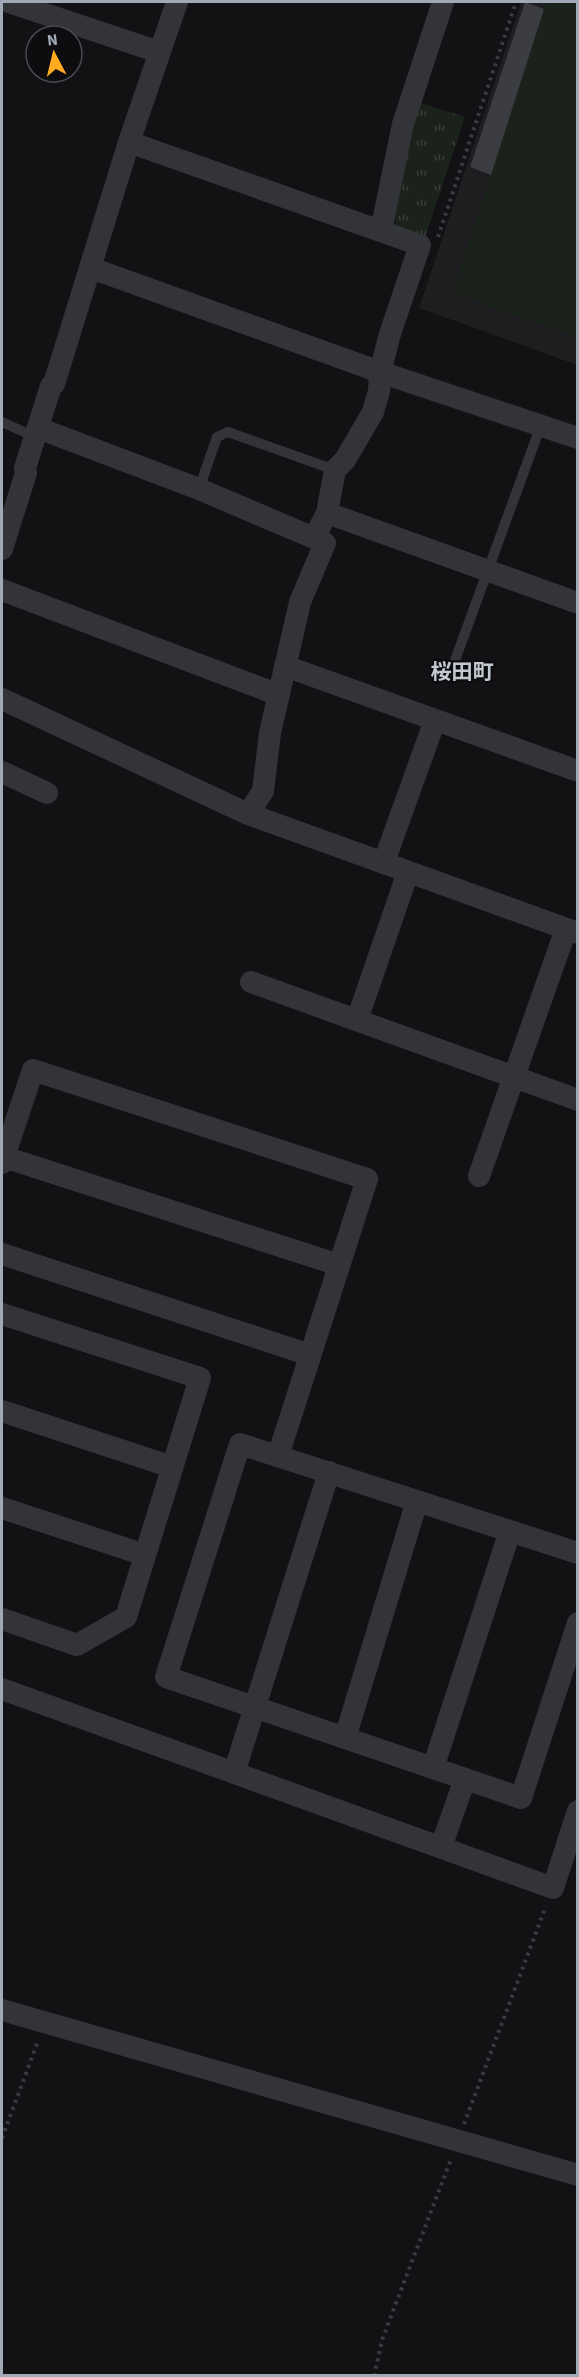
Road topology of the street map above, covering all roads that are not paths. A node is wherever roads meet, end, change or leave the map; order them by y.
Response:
1 (9, 2) edge
2 (177, 2) edge
3 (443, 2) edge
4 (159, 52) junction
5 (129, 142) junction
6 (381, 231) junction
7 (91, 268) junction
8 (380, 372) junction
9 (2, 423) edge
10 (541, 425) junction
11 (36, 432) junction
12 (578, 438) edge
13 (335, 470) junction
14 (199, 489) junction
15 (327, 513) junction
16 (314, 538) junction
17 (2, 549) edge
18 (489, 571) junction
19 (2, 590) edge
20 (578, 603) edge
21 (285, 666) junction
22 (450, 674) dead end
23 (279, 695) junction
24 (2, 699) edge
25 (435, 720) junction
26 (578, 771) edge
27 (2, 772) edge
28 (47, 793) dead end
29 (248, 814) junction
30 (384, 862) junction
31 (408, 872) junction
32 (572, 931) edge
33 (251, 982) dead end
34 (357, 1020) junction
35 (514, 1077) junction
36 (578, 1100) edge
37 (3, 1160) edge
38 (479, 1176) dead end
39 (2, 1254) edge
40 (339, 1265) junction
41 (2, 1314) edge
42 (310, 1355) junction
43 (2, 1411) edge
44 (278, 1456) junction
45 (172, 1467) junction
46 (329, 1472) junction
47 (417, 1501) junction
48 (2, 1509) edge
49 (510, 1531) junction
50 (578, 1553) edge
51 (145, 1555) junction
52 (2, 1619) edge
53 (578, 1623) edge
54 (2, 1689) edge
55 (254, 1707) junction
56 (345, 1738) junction
57 (433, 1768) junction
58 (234, 1773) junction
59 (465, 1779) junction
60 (578, 1811) edge
61 (441, 1847) junction
62 (572, 1848) edge
63 (2, 2010) edge
64 (578, 2175) edge

1 - 4 street
2 - 4 street
3 - 6 street
4 - 5 street
5 - 6 street
5 - 7 street
6 - 8 street
7 - 8 street
7 - 11 street
8 - 10 street
8 - 13 street
9 - 11 lane
10 - 12 street
10 - 18 lane
11 - 14 street
11 - 17 street
13 - 14 lane
13 - 15 street
14 - 16 street
15 - 16 street
15 - 18 street
16 - 21 street
18 - 20 street
18 - 22 lane
19 - 23 street
21 - 23 street
21 - 25 street
23 - 29 street
24 - 29 street
25 - 26 street
25 - 30 street
27 - 28 street
29 - 30 street
30 - 31 street
31 - 32 street
31 - 34 street
32 - 35 street
33 - 34 street
34 - 35 street
35 - 36 street
35 - 38 street
37 - 40 street
37 - 40 street
39 - 42 street
40 - 42 street
41 - 45 street
42 - 44 street
43 - 45 street
44 - 46 street
44 - 55 street
45 - 51 street
46 - 47 street
46 - 55 street
47 - 49 street
47 - 56 street
48 - 51 street
49 - 50 street
49 - 57 street
51 - 52 street
53 - 59 street
54 - 58 street
55 - 56 street
55 - 58 street
56 - 57 street
57 - 59 street
58 - 61 street
59 - 61 street
60 - 62 street
61 - 62 street
63 - 64 street

